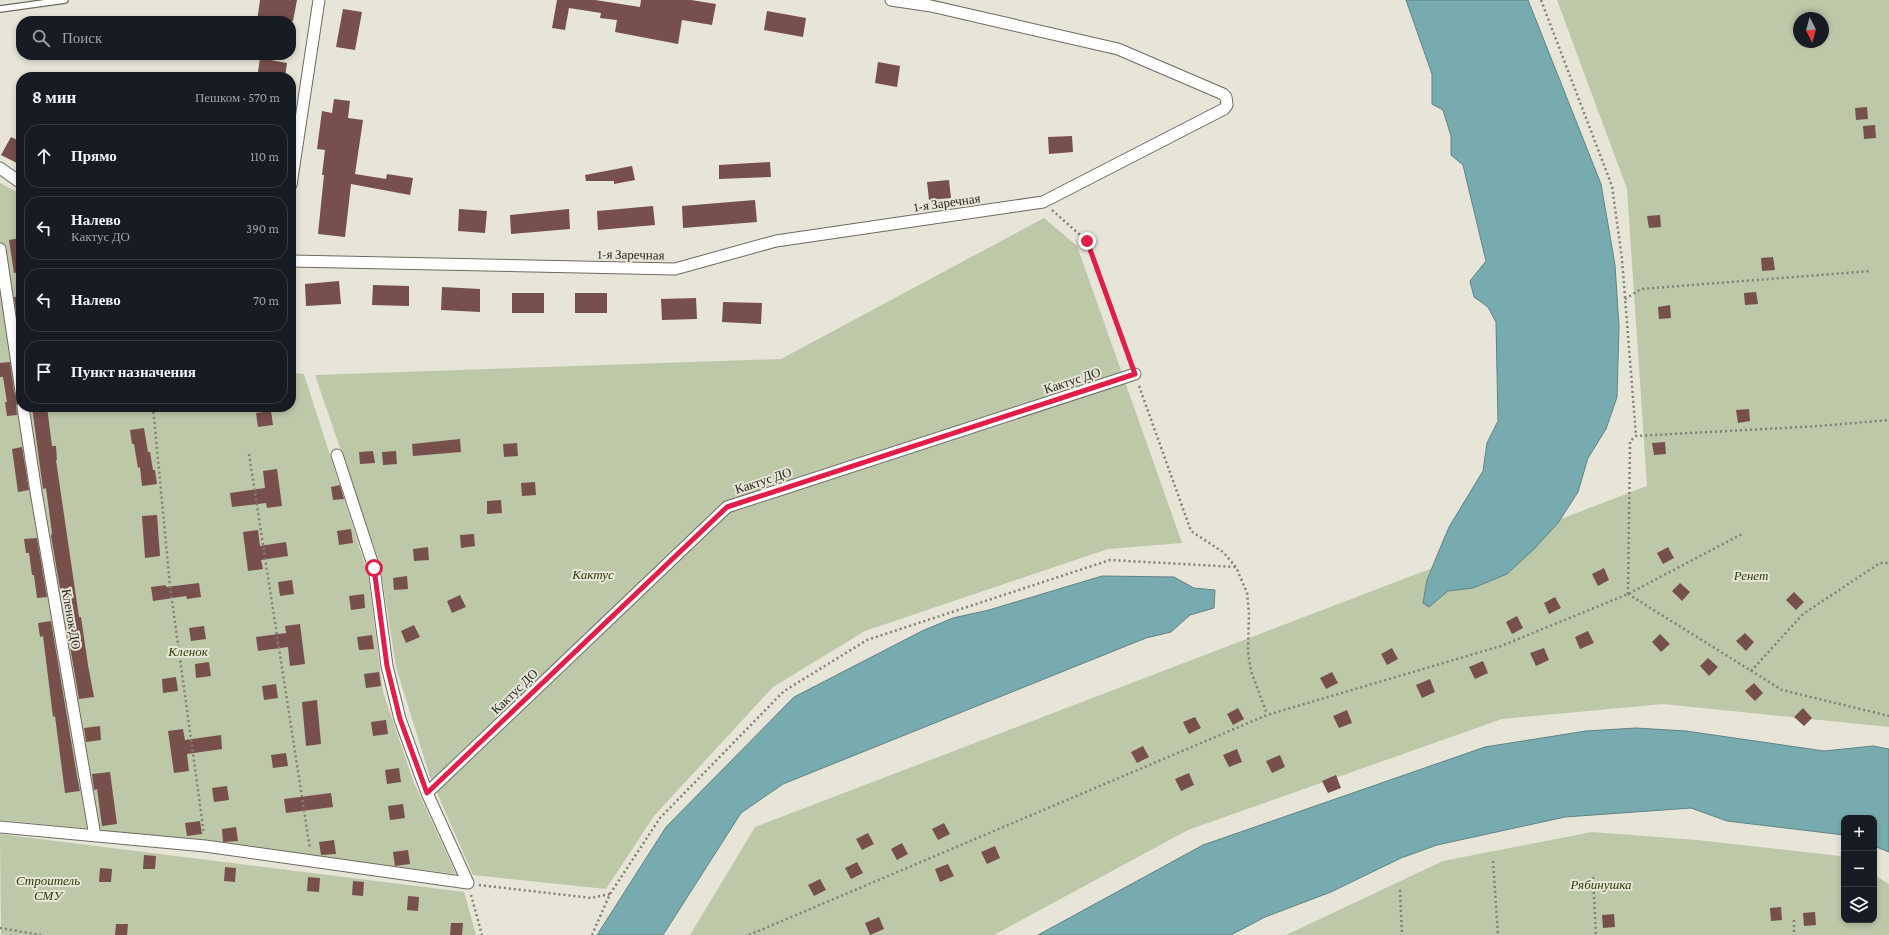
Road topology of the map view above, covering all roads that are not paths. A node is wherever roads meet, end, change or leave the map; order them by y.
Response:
1 (65, 0) edge
2 (319, 0) edge
3 (891, 0) edge
4 (0, 9) edge
5 (296, 152) edge
6 (0, 168) edge
7 (16, 179) edge
8 (0, 249) edge
9 (296, 261) edge
10 (16, 357) edge
11 (1135, 374) road end
12 (24, 412) edge
13 (337, 455) dead end
14 (427, 793) junction
15 (0, 827) edge
16 (95, 836) junction

1 - 4 lane
2 - 5 street
3 - 9 street, 1-я Заречная
6 - 7 street
8 - 10 street
11 - 14 street, Кактус ДО
12 - 16 street, Кленок ДО
13 - 14 street
14 - 16 street
15 - 16 street

